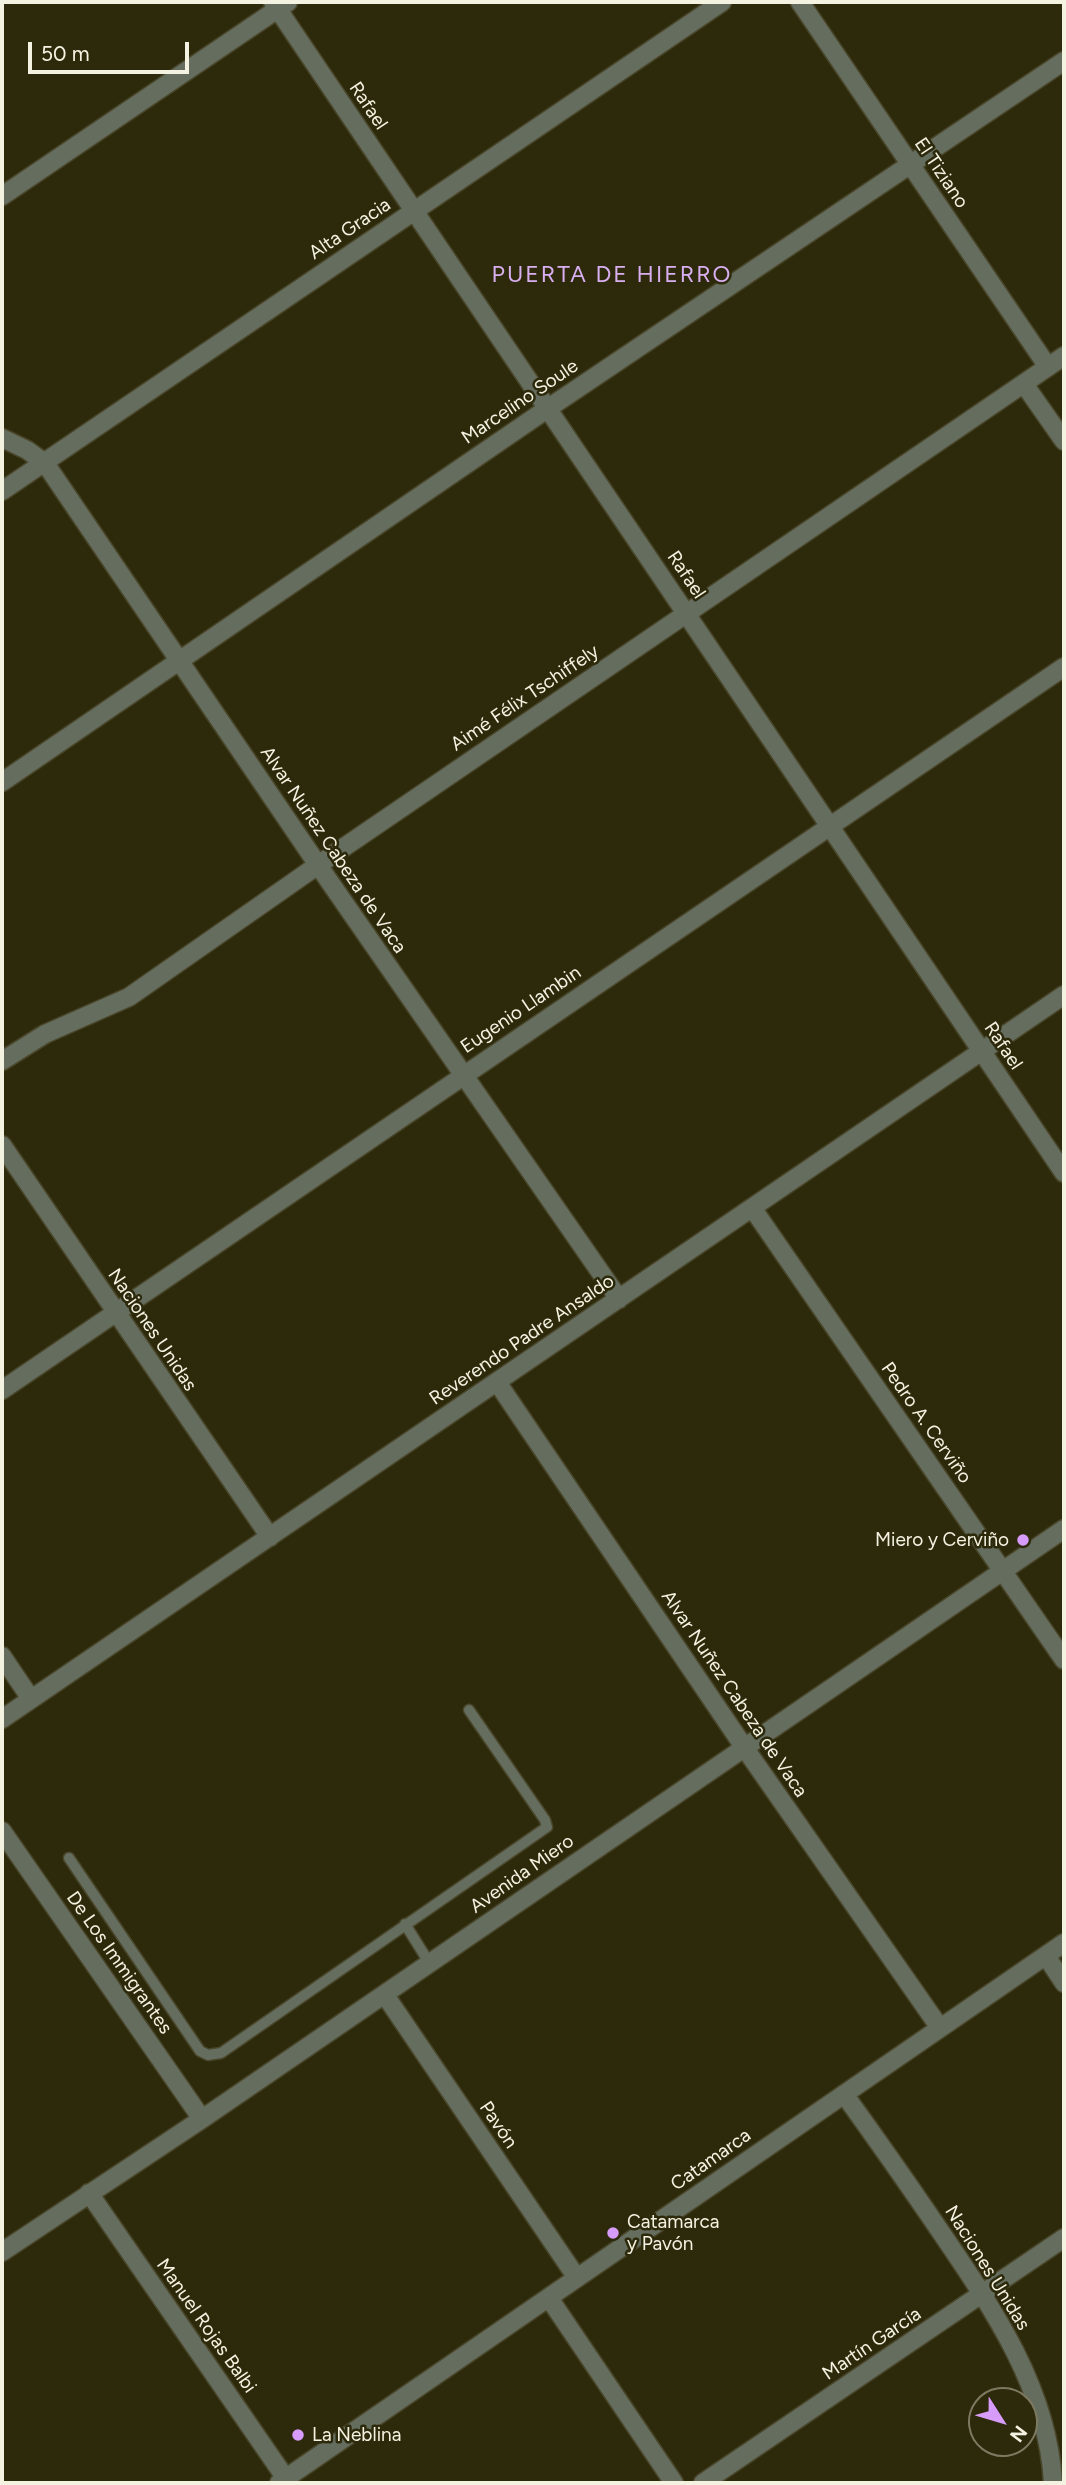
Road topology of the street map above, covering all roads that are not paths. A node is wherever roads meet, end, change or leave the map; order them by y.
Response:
1 (722, 2) edge
2 (800, 2) edge
3 (279, 4) edge
4 (1064, 61) edge
5 (911, 165) junction
6 (3, 193) edge
7 (414, 211) junction
8 (1064, 356) edge
9 (1048, 368) junction
10 (1024, 384) junction
11 (547, 409) junction
12 (2, 438) edge
13 (1064, 442) edge
14 (45, 463) junction
15 (2, 491) edge
16 (687, 613) junction
17 (179, 660) junction
18 (1064, 667) edge
19 (2, 782) edge
20 (829, 826) junction
21 (318, 865) junction
22 (1064, 995) edge
23 (981, 1051) junction
24 (2, 1061) edge
25 (463, 1075) junction
26 (2, 1145) edge
27 (1064, 1173) edge
28 (753, 1209) junction
29 (619, 1299) junction
30 (115, 1313) junction
31 (497, 1382) junction
32 (2, 1390) edge
33 (1064, 1530) edge
34 (270, 1537) junction
35 (1004, 1572) junction
36 (2, 1656) edge
37 (1064, 1660) edge
38 (31, 1699) junction
39 (469, 1710) dead end
40 (2, 1719) edge
41 (744, 1747) junction
42 (2, 1831) edge
43 (69, 1858) dead end
44 (405, 1924) junction
45 (1064, 1943) edge
46 (1046, 1956) junction
47 (430, 1964) junction
48 (1064, 1983) edge
49 (385, 1995) junction
50 (940, 2028) junction
51 (845, 2094) junction
52 (202, 2119) junction
53 (89, 2193) junction
54 (1064, 2238) edge
55 (2, 2252) edge
56 (577, 2278) junction
57 (983, 2294) junction
58 (549, 2298) junction
59 (284, 2482) edge
60 (674, 2483) edge
61 (703, 2483) edge
62 (1054, 2483) edge

1 - 7 street, Alta Gracia
2 - 5 street, El Tiziano
3 - 6 street
3 - 7 street, Rafael
4 - 5 street, Marcelino Soule
5 - 9 street, El Tiziano
5 - 11 street, Marcelino Soule
7 - 11 street, Rafael
7 - 14 street, Alta Gracia
8 - 9 street, Aimé Félix Tschiffely
9 - 10 street, Aimé Félix Tschiffely
10 - 13 street
10 - 16 street, Aimé Félix Tschiffely
11 - 16 street, Rafael
11 - 17 street, Marcelino Soule
12 - 14 street, Alvar Nuñez Cabeza de Vaca
14 - 15 street, Alta Gracia
14 - 17 street, Alvar Nuñez Cabeza de Vaca
16 - 20 street, Rafael
16 - 21 street, Aimé Félix Tschiffely
17 - 19 street, Marcelino Soule
17 - 21 street, Alvar Nuñez Cabeza de Vaca
18 - 20 street, Eugenio Llambin
20 - 23 street, Rafael
20 - 25 street, Eugenio Llambin
21 - 24 street, Aimé Félix Tschiffely
21 - 25 street, Alvar Nuñez Cabeza de Vaca
22 - 23 street, Reverendo Padre Ansaldo
23 - 27 street, Rafael
23 - 28 street, Reverendo Padre Ansaldo
25 - 29 street, Alvar Nuñez Cabeza de Vaca
25 - 30 street, Eugenio Llambin
26 - 30 street, Naciones Unidas
28 - 29 street, Reverendo Padre Ansaldo
28 - 35 street, Pedro A. Cerviño
29 - 31 street, Reverendo Padre Ansaldo
30 - 32 street, Eugenio Llambin
30 - 34 street, Naciones Unidas
31 - 34 street, Reverendo Padre Ansaldo
31 - 41 street, Alvar Nuñez Cabeza de Vaca
33 - 35 street, Avenida Miero
34 - 38 street, Reverendo Padre Ansaldo
35 - 37 street, Pedro A. Cerviño
35 - 41 street, Avenida Miero
36 - 38 street
38 - 40 street, Reverendo Padre Ansaldo
39 - 44 lane
41 - 47 street, Avenida Miero
41 - 50 street, Alvar Nuñez Cabeza de Vaca
42 - 52 street, De Los Immigrantes
43 - 44 lane
44 - 47 lane
45 - 46 street, Catamarca
46 - 48 street
46 - 50 street, Catamarca
47 - 49 street, Avenida Miero
49 - 52 street, Avenida Miero
49 - 56 street, Pavón
50 - 51 street, Catamarca
51 - 56 street, Catamarca
51 - 57 street, Naciones Unidas
52 - 53 street, Avenida Miero
53 - 55 street, Avenida Miero
53 - 59 street, Manuel Rojas Balbi
54 - 57 street, Martín García
56 - 58 street, Catamarca
57 - 61 street, Martín García
57 - 62 street, Naciones Unidas
58 - 59 street, Catamarca
58 - 60 street

